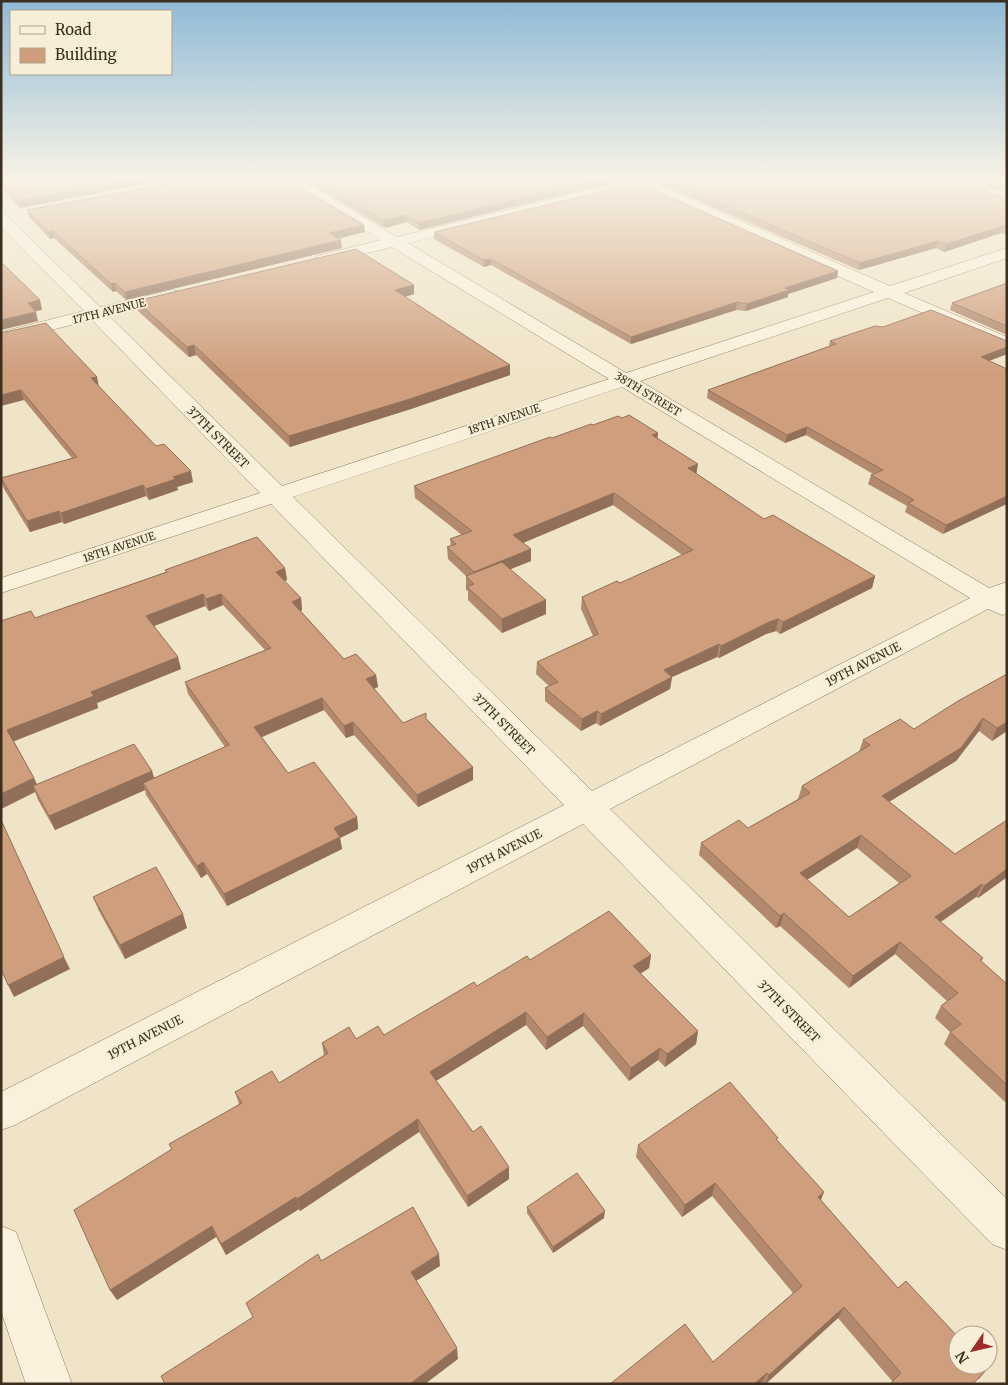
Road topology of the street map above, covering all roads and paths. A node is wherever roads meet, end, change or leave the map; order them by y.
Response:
1 (33, 244) edge
2 (387, 244) edge
3 (397, 244) edge
4 (783, 244) edge
5 (1007, 253) edge
6 (308, 262) edge
7 (888, 292) junction
8 (183, 293) edge
9 (96, 314) junction
10 (1, 337) edge
11 (1007, 344) edge
12 (624, 380) junction
13 (276, 495) junction
14 (1, 586) edge
15 (1001, 599) edge
16 (587, 808) junction
17 (1, 1112) edge
18 (1007, 1229) edge
19 (1, 1247) edge
20 (49, 1384) edge

1 - 9 street, 37TH STREET
2 - 6 street
3 - 12 street, 38TH STREET
4 - 7 street
5 - 7 street, 18TH AVENUE
7 - 11 street
7 - 12 street, 18TH AVENUE
8 - 9 street, 17TH AVENUE
9 - 10 street, 17TH AVENUE
9 - 13 street, 37TH STREET
12 - 13 street, 18TH AVENUE
12 - 15 street, 38TH STREET
13 - 14 street, 18TH AVENUE
13 - 16 street, 37TH STREET
15 - 16 street, 19TH AVENUE
16 - 17 street, 19TH AVENUE
16 - 18 street, 37TH STREET
19 - 20 street

